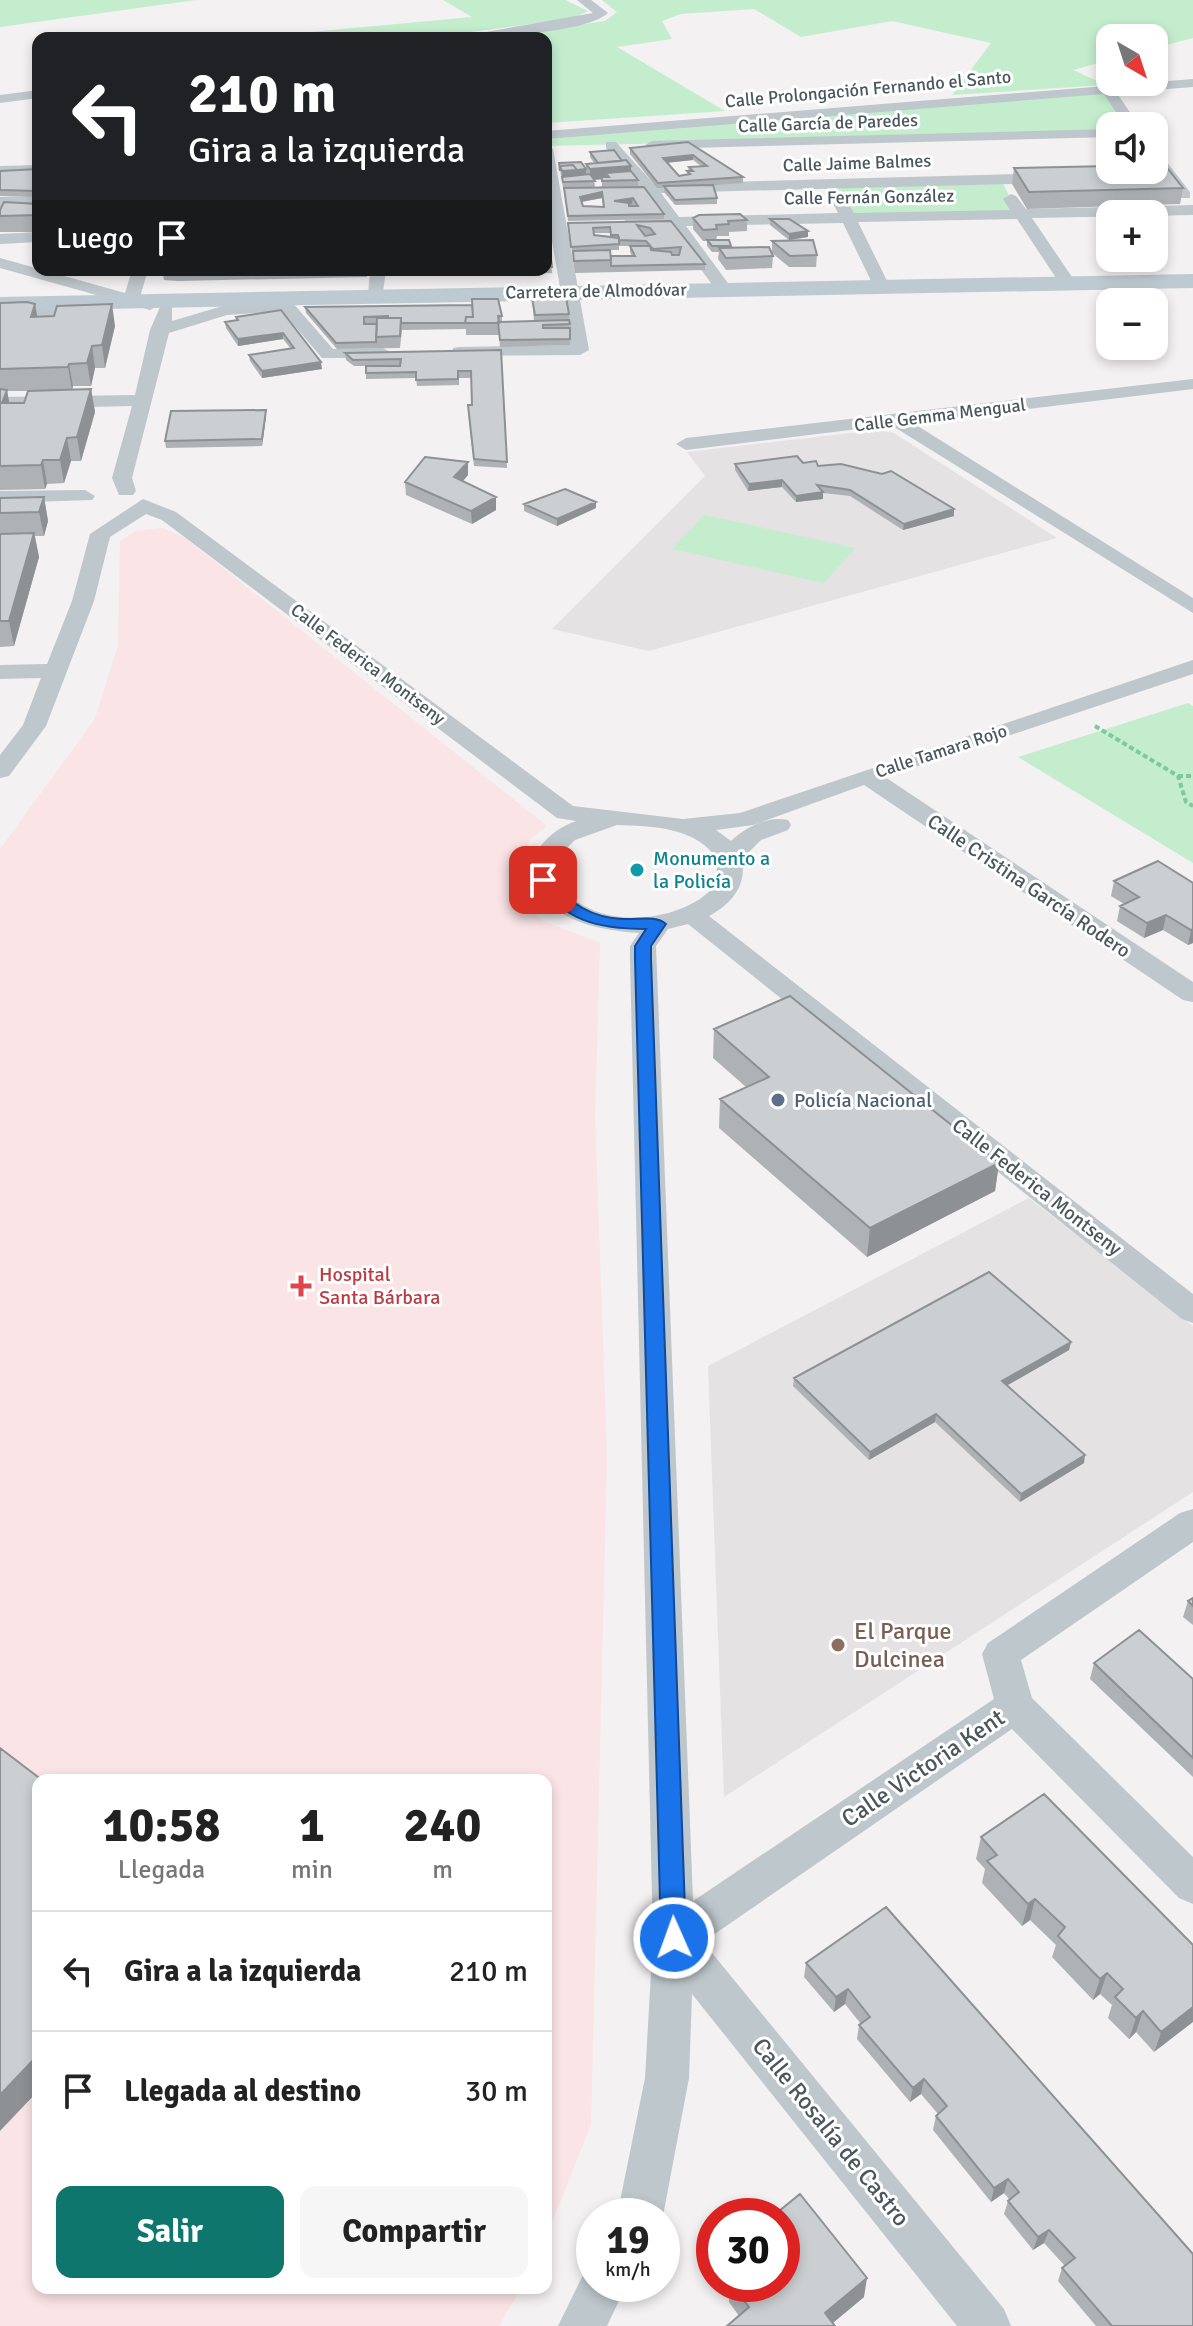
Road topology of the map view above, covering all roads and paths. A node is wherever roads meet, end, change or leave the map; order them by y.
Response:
1 (583, 0) edge
2 (503, 32) edge
3 (1193, 83) edge
4 (1168, 85) edge
5 (1096, 91) edge
6 (32, 95) edge
7 (0, 99) edge
8 (1096, 133) edge
9 (552, 135) edge
10 (975, 137) junction
11 (611, 145) junction
12 (696, 145) junction
13 (552, 148) edge
14 (824, 163) junction
15 (32, 169) edge
16 (0, 171) edge
17 (1062, 178) edge
18 (1001, 179) junction
19 (1168, 181) edge
20 (762, 186) junction
21 (650, 189) junction
22 (554, 190) edge
23 (594, 190) edge
24 (32, 201) edge
25 (0, 202) edge
26 (1193, 208) edge
27 (1018, 214) junction
28 (846, 218) junction
29 (673, 222) junction
30 (614, 223) edge
31 (557, 224) edge
32 (32, 237) edge
33 (0, 239) edge
34 (140, 276) edge
35 (378, 276) edge
36 (3, 278) edge
37 (1193, 281) edge
38 (1068, 283) junction
39 (882, 287) junction
40 (725, 290) junction
41 (568, 291) junction
42 (376, 295) junction
43 (221, 298) junction
44 (189, 299) junction
45 (0, 314) edge
46 (143, 319) junction
47 (438, 352) edge
48 (407, 353) edge
49 (1193, 384) edge
50 (142, 400) junction
51 (0, 403) edge
52 (897, 421) junction
53 (686, 444) dead end
54 (124, 485) junction
55 (0, 497) edge
56 (87, 510) junction
57 (133, 513) junction
58 (1193, 607) edge
59 (1193, 667) edge
60 (56, 671) junction
61 (0, 672) edge
62 (1193, 687) edge
63 (1087, 722) junction
64 (0, 771) edge
65 (1178, 776) junction
66 (1193, 776) edge
67 (876, 782) junction
68 (1193, 806) edge
69 (566, 813) junction
70 (617, 818) junction
71 (687, 825) junction
72 (558, 840) junction
73 (729, 858) junction
74 (692, 915) junction
75 (640, 931) junction
76 (1193, 994) edge
77 (1193, 1311) edge
78 (1193, 1523) edge
79 (1015, 1706) junction
80 (1193, 1885) edge
81 (674, 1938) junction
82 (644, 2198) edge
83 (595, 2302) edge
84 (582, 2326) edge
85 (987, 2326) edge

1 - 2 street
3 - 4 street, Calle Prolongación Fernando el Santo
5 - 9 street, Calle Prolongación Fernando el Santo
6 - 7 street
8 - 10 street, Calle García de Paredes
10 - 14 street, Calle García de Paredes
10 - 18 street
11 - 12 street, Calle García de Paredes
11 - 13 street, Calle García de Paredes
11 - 21 street
12 - 14 street, Calle García de Paredes
12 - 20 street
14 - 18 street, Calle Jaime Balmes
14 - 20 street, Calle Jaime Balmes
14 - 28 street
15 - 16 street
17 - 18 street, Calle Jaime Balmes
18 - 27 street
19 - 26 street
20 - 21 street, Calle Jaime Balmes
21 - 23 street, Calle Jaime Balmes
21 - 29 street
22 - 31 street
24 - 25 street
26 - 27 street, Calle Fernán González
27 - 28 street, Calle Fernán González
27 - 38 street
28 - 29 street, Calle Fernán González
28 - 39 street
29 - 30 street, Calle Fernán González
29 - 40 street
31 - 41 street
32 - 33 street
34 - 46 street
35 - 42 street
36 - 46 main road, Carretera de Almodóvar
36 - 46 street
37 - 38 main road, Carretera de Almodóvar
38 - 39 main road, Carretera de Almodóvar
39 - 40 main road, Carretera de Almodóvar
40 - 41 main road, Carretera de Almodóvar
41 - 42 main road, Carretera de Almodóvar
41 - 47 street
42 - 43 main road, Carretera de Almodóvar
43 - 44 main road, Carretera de Almodóvar
43 - 46 street
44 - 46 main road, Carretera de Almodóvar
44 - 46 street
45 - 46 street
46 - 48 street
46 - 50 street
49 - 52 street, Calle Gemma Mengual
50 - 51 street
50 - 54 street
52 - 53 street, Calle Gemma Mengual
52 - 58 street
54 - 56 street
54 - 57 street
55 - 56 street
56 - 57 street
56 - 60 street
57 - 69 street, Calle Federica Montseny
59 - 67 street, Calle Tamara Rojo
60 - 61 street
60 - 64 street
62 - 63 street, Calle Tamara Rojo
63 - 65 path
63 - 67 street, Calle Tamara Rojo
65 - 66 path
65 - 68 path
67 - 71 street, Calle Tamara Rojo
67 - 73 street, Calle Tamara Rojo
67 - 76 street, Calle Cristina García Rodero
69 - 70 street
69 - 72 street
70 - 71 street
70 - 72 street
71 - 73 street
72 - 75 street
73 - 74 street
74 - 75 street
74 - 77 street, Calle Federica Montseny
75 - 81 street
78 - 79 street, Calle Victoria Kent
79 - 80 street
79 - 81 street, Calle Victoria Kent
81 - 82 street
81 - 85 street, Calle Rosalía de Castro
83 - 84 street

